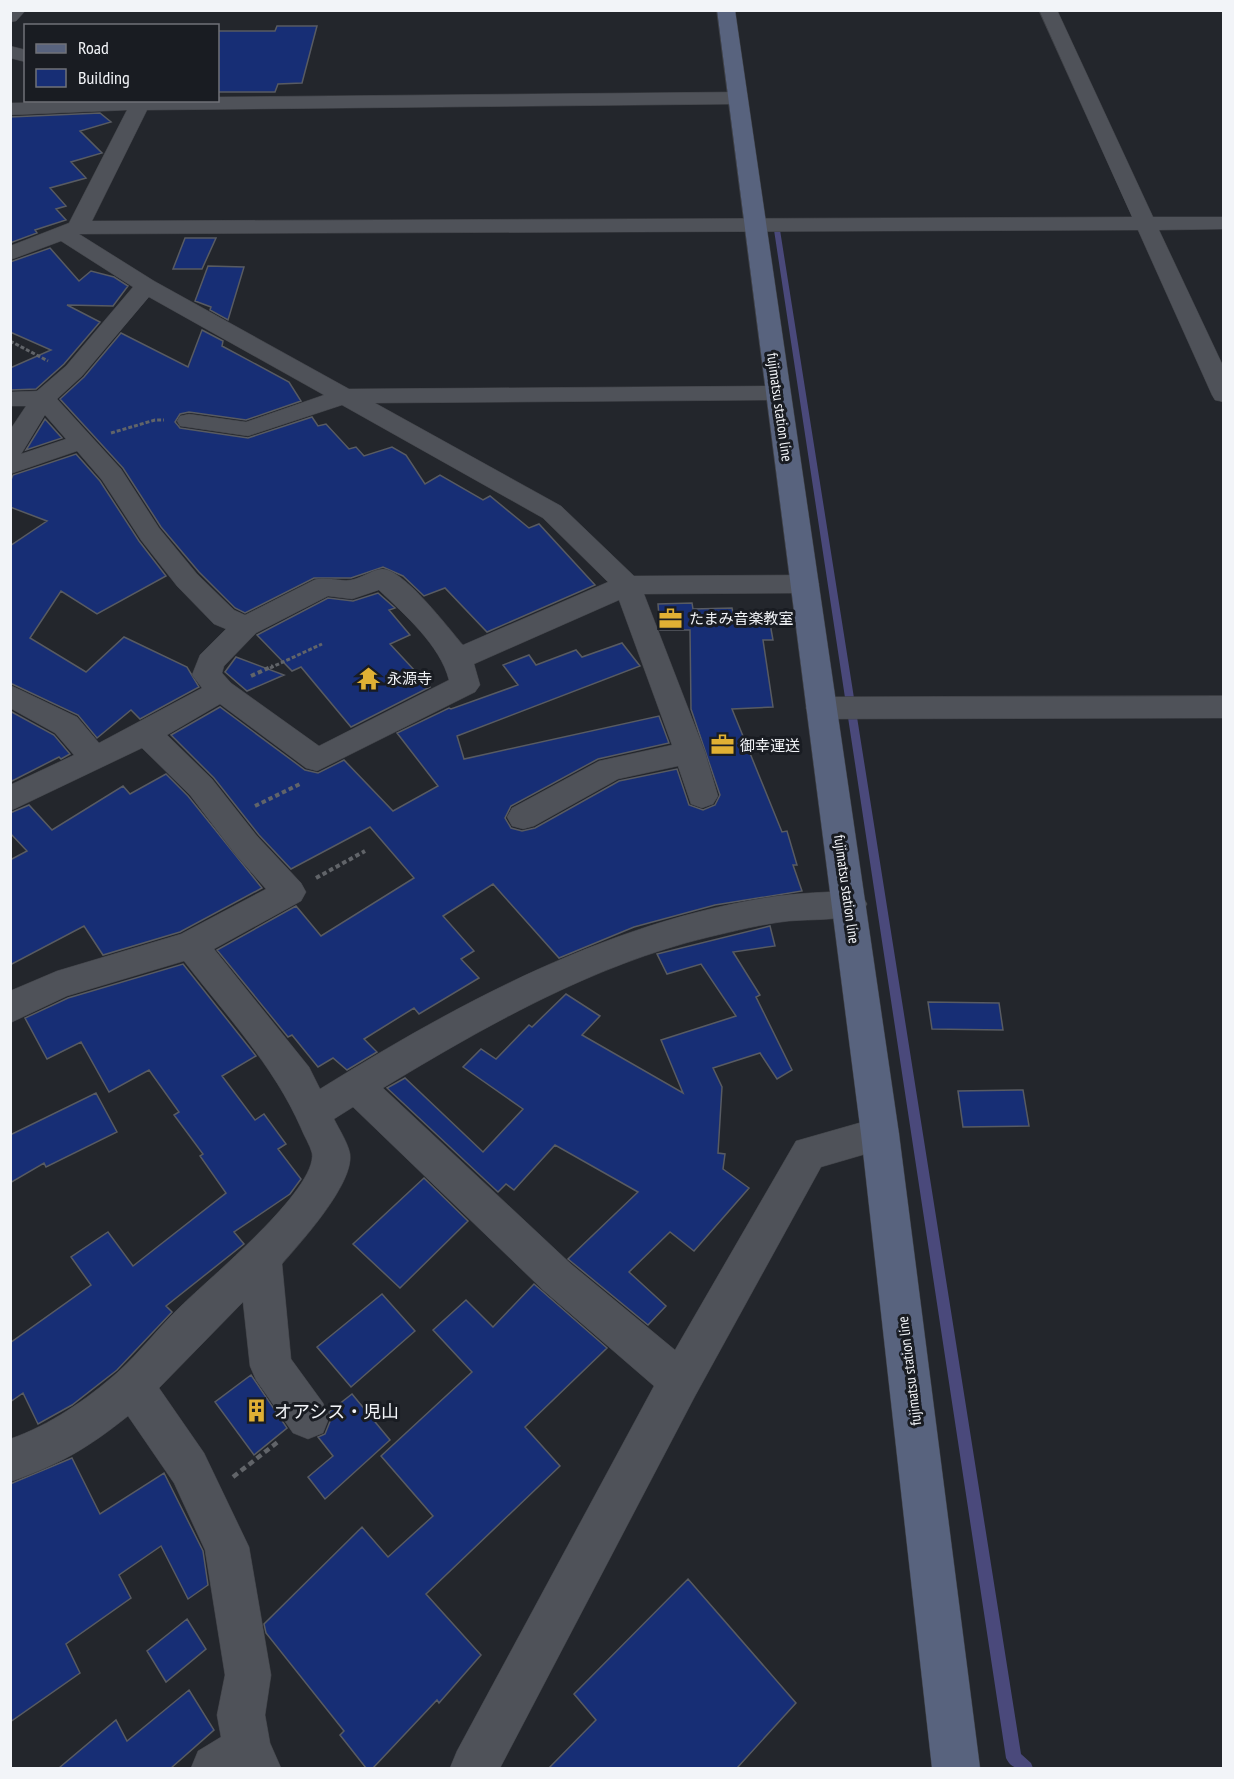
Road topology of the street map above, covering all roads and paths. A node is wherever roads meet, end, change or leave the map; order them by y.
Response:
1 (18, 10) edge
2 (726, 10) edge
3 (1048, 10) edge
4 (10, 17) edge
5 (738, 98) junction
6 (219, 101) edge
7 (135, 102) edge
8 (10, 109) edge
9 (1146, 223) junction
10 (1224, 223) edge
11 (754, 224) junction
12 (71, 230) junction
13 (10, 254) edge
14 (146, 286) junction
15 (10, 341) edge
16 (74, 371) junction
17 (777, 393) junction
18 (1224, 395) edge
19 (345, 396) junction
20 (43, 398) junction
21 (10, 399) edge
22 (189, 421) joint
23 (83, 441) junction
24 (10, 451) edge
25 (10, 466) edge
26 (805, 584) junction
27 (627, 585) junction
28 (246, 626) junction
29 (322, 644) dead end
30 (458, 659) junction
31 (221, 690) junction
32 (10, 695) edge
33 (827, 708) junction
34 (1224, 708) edge
35 (146, 733) junction
36 (690, 752) junction
37 (93, 757) junction
38 (317, 760) junction
39 (702, 796) dead end
40 (10, 799) edge
41 (523, 817) dead end
42 (227, 820) junction
43 (365, 851) dead end
44 (289, 892) junction
45 (850, 904) junction
46 (191, 945) junction
47 (10, 1008) edge
48 (355, 1086) junction
49 (313, 1113) junction
50 (880, 1134) junction
51 (262, 1258) junction
52 (680, 1381) junction
53 (133, 1386) junction
54 (308, 1418) joint
55 (10, 1461) edge
56 (204, 1500) junction
57 (240, 1762) edge
58 (474, 1768) edge
59 (956, 1768) edge

1 - 4 street
2 - 5 main road, fujimatsu station line
3 - 9 street
5 - 6 street
5 - 11 main road, fujimatsu station line
7 - 8 street
7 - 12 street
9 - 10 street
9 - 11 street
9 - 18 street
11 - 12 street
11 - 17 main road, fujimatsu station line
12 - 13 street
12 - 14 street
14 - 16 street
14 - 19 street
15 - 16 path
16 - 20 street
17 - 19 street
17 - 26 main road, fujimatsu station line
19 - 22 street
19 - 27 street
20 - 21 street
20 - 23 street
20 - 24 street
22 - 23 path
23 - 25 street
23 - 28 street
26 - 27 street
26 - 33 main road, fujimatsu station line
27 - 30 street
27 - 36 street
28 - 30 street
28 - 31 street
29 - 31 path
30 - 38 street
31 - 35 street
31 - 38 street
32 - 37 street
33 - 34 street
33 - 45 main road, fujimatsu station line
35 - 37 street
35 - 42 street
36 - 39 street
36 - 41 street
37 - 40 street
38 - 42 path
42 - 44 street
43 - 44 path
44 - 46 street
45 - 48 street
45 - 50 main road, fujimatsu station line
46 - 47 street
46 - 49 street
48 - 49 street
48 - 52 street
49 - 51 street
50 - 52 street
50 - 59 main road, fujimatsu station line
51 - 53 street
51 - 54 street
52 - 58 street
53 - 55 street
53 - 56 street
54 - 56 path
56 - 57 street

